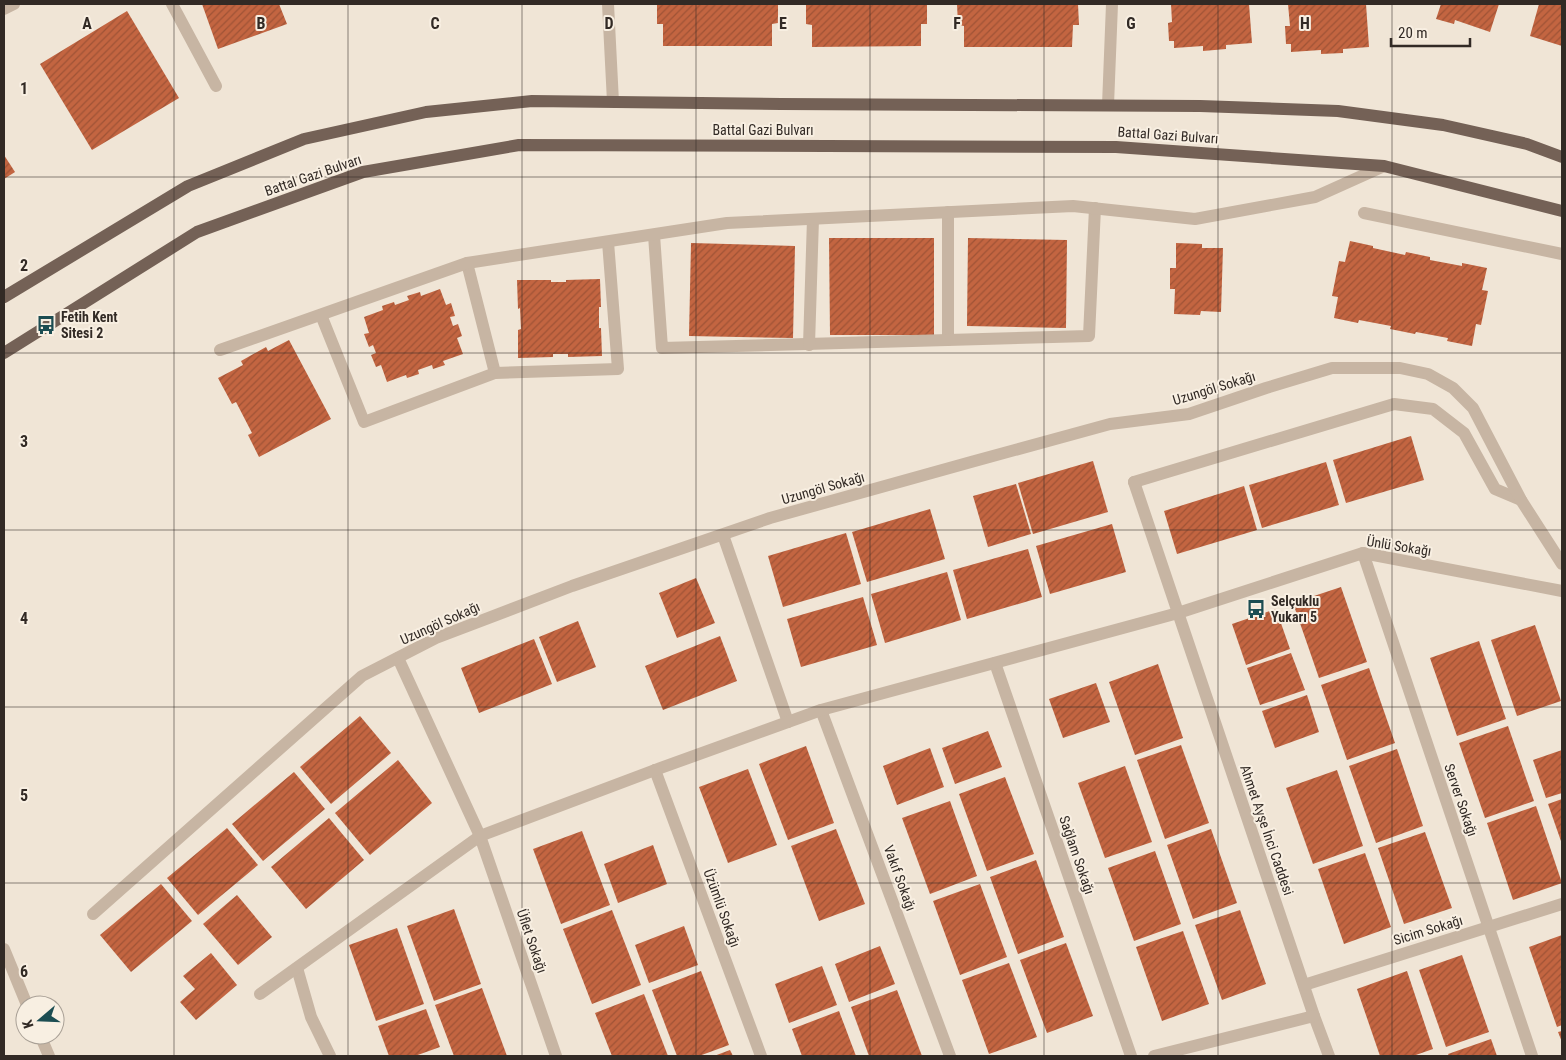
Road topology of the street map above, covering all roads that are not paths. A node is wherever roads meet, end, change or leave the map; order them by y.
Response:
1 (14, 4) edge
2 (172, 4) edge
3 (608, 4) edge
4 (1112, 4) edge
5 (4, 9) edge
6 (216, 86) dead end
7 (613, 102) junction
8 (1108, 105) junction
9 (1562, 157) edge
10 (1384, 166) junction
11 (1095, 208) junction
12 (1562, 211) edge
13 (948, 212) junction
14 (1364, 213) dead end
15 (813, 219) junction
16 (654, 235) junction
17 (608, 242) junction
18 (1562, 254) edge
19 (468, 264) junction
20 (4, 298) edge
21 (321, 315) junction
22 (948, 340) junction
23 (809, 344) junction
24 (220, 350) dead end
25 (4, 353) edge
26 (496, 373) junction
27 (1521, 500) junction
28 (722, 535) junction
29 (1363, 553) junction
30 (1562, 564) edge
31 (1560, 590) edge
32 (1562, 604) edge
33 (1178, 613) junction
34 (398, 658) junction
35 (995, 663) junction
36 (822, 710) junction
37 (788, 722) junction
38 (655, 770) junction
39 (480, 836) junction
40 (1562, 904) edge
41 (93, 914) dead end
42 (1488, 927) junction
43 (4, 949) edge
44 (297, 968) junction
45 (1304, 985) junction
46 (260, 994) dead end
47 (23, 995) edge
48 (1314, 1016) junction
49 (330, 1056) edge
50 (556, 1056) edge
51 (761, 1056) edge
52 (950, 1056) edge
53 (1132, 1056) edge
54 (1154, 1056) edge
55 (1329, 1056) edge
56 (1532, 1056) edge

1 - 5 street
2 - 6 street
3 - 7 street
4 - 8 street
7 - 8 main road, Battal Gazi Bulvarı
7 - 20 main road, Battal Gazi Bulvarı
8 - 9 main road, Battal Gazi Bulvarı
10 - 11 street
10 - 12 main road, Battal Gazi Bulvarı
10 - 25 main road, Battal Gazi Bulvarı
11 - 13 street
11 - 22 street
13 - 15 street
13 - 22 street
14 - 18 street
15 - 16 street
15 - 23 street
16 - 17 street
16 - 23 street
17 - 19 street
17 - 26 street
19 - 21 street
19 - 26 street
21 - 24 street
21 - 26 street
22 - 23 street
27 - 28 street, Uzungöl Sokağı
27 - 30 street, Uzungöl Sokağı
27 - 33 street, Ahmet Ayşe İnci Caddesi
28 - 34 street, Uzungöl Sokağı
28 - 37 street
29 - 31 street, Ünlü Sokağı
29 - 33 street, Ünlü Sokağı
29 - 42 street, Server Sokağı
31 - 32 street
33 - 35 street, Ünlü Sokağı
33 - 45 street, Ahmet Ayşe İnci Caddesi
34 - 39 street, Üflet Sokağı
34 - 41 street, Uzungöl Sokağı
35 - 36 street, Ünlü Sokağı
35 - 53 street, Sağlam Sokağı
36 - 37 street, Ünlü Sokağı
36 - 52 street, Vakıf Sokağı
37 - 38 street, Ünlü Sokağı
38 - 39 street, Ünlü Sokağı
38 - 51 street, Üzümlü Sokağı
39 - 44 street, Ünlü Sokağı
39 - 50 street, Üflet Sokağı
40 - 42 street, Sicim Sokağı
42 - 45 street, Sicim Sokağı
42 - 56 street, Server Sokağı
43 - 47 street
44 - 46 street, Ünlü Sokağı
44 - 49 street
45 - 48 street, Ahmet Ayşe İnci Caddesi
48 - 54 street
48 - 55 street, Ahmet Ayşe İnci Caddesi

